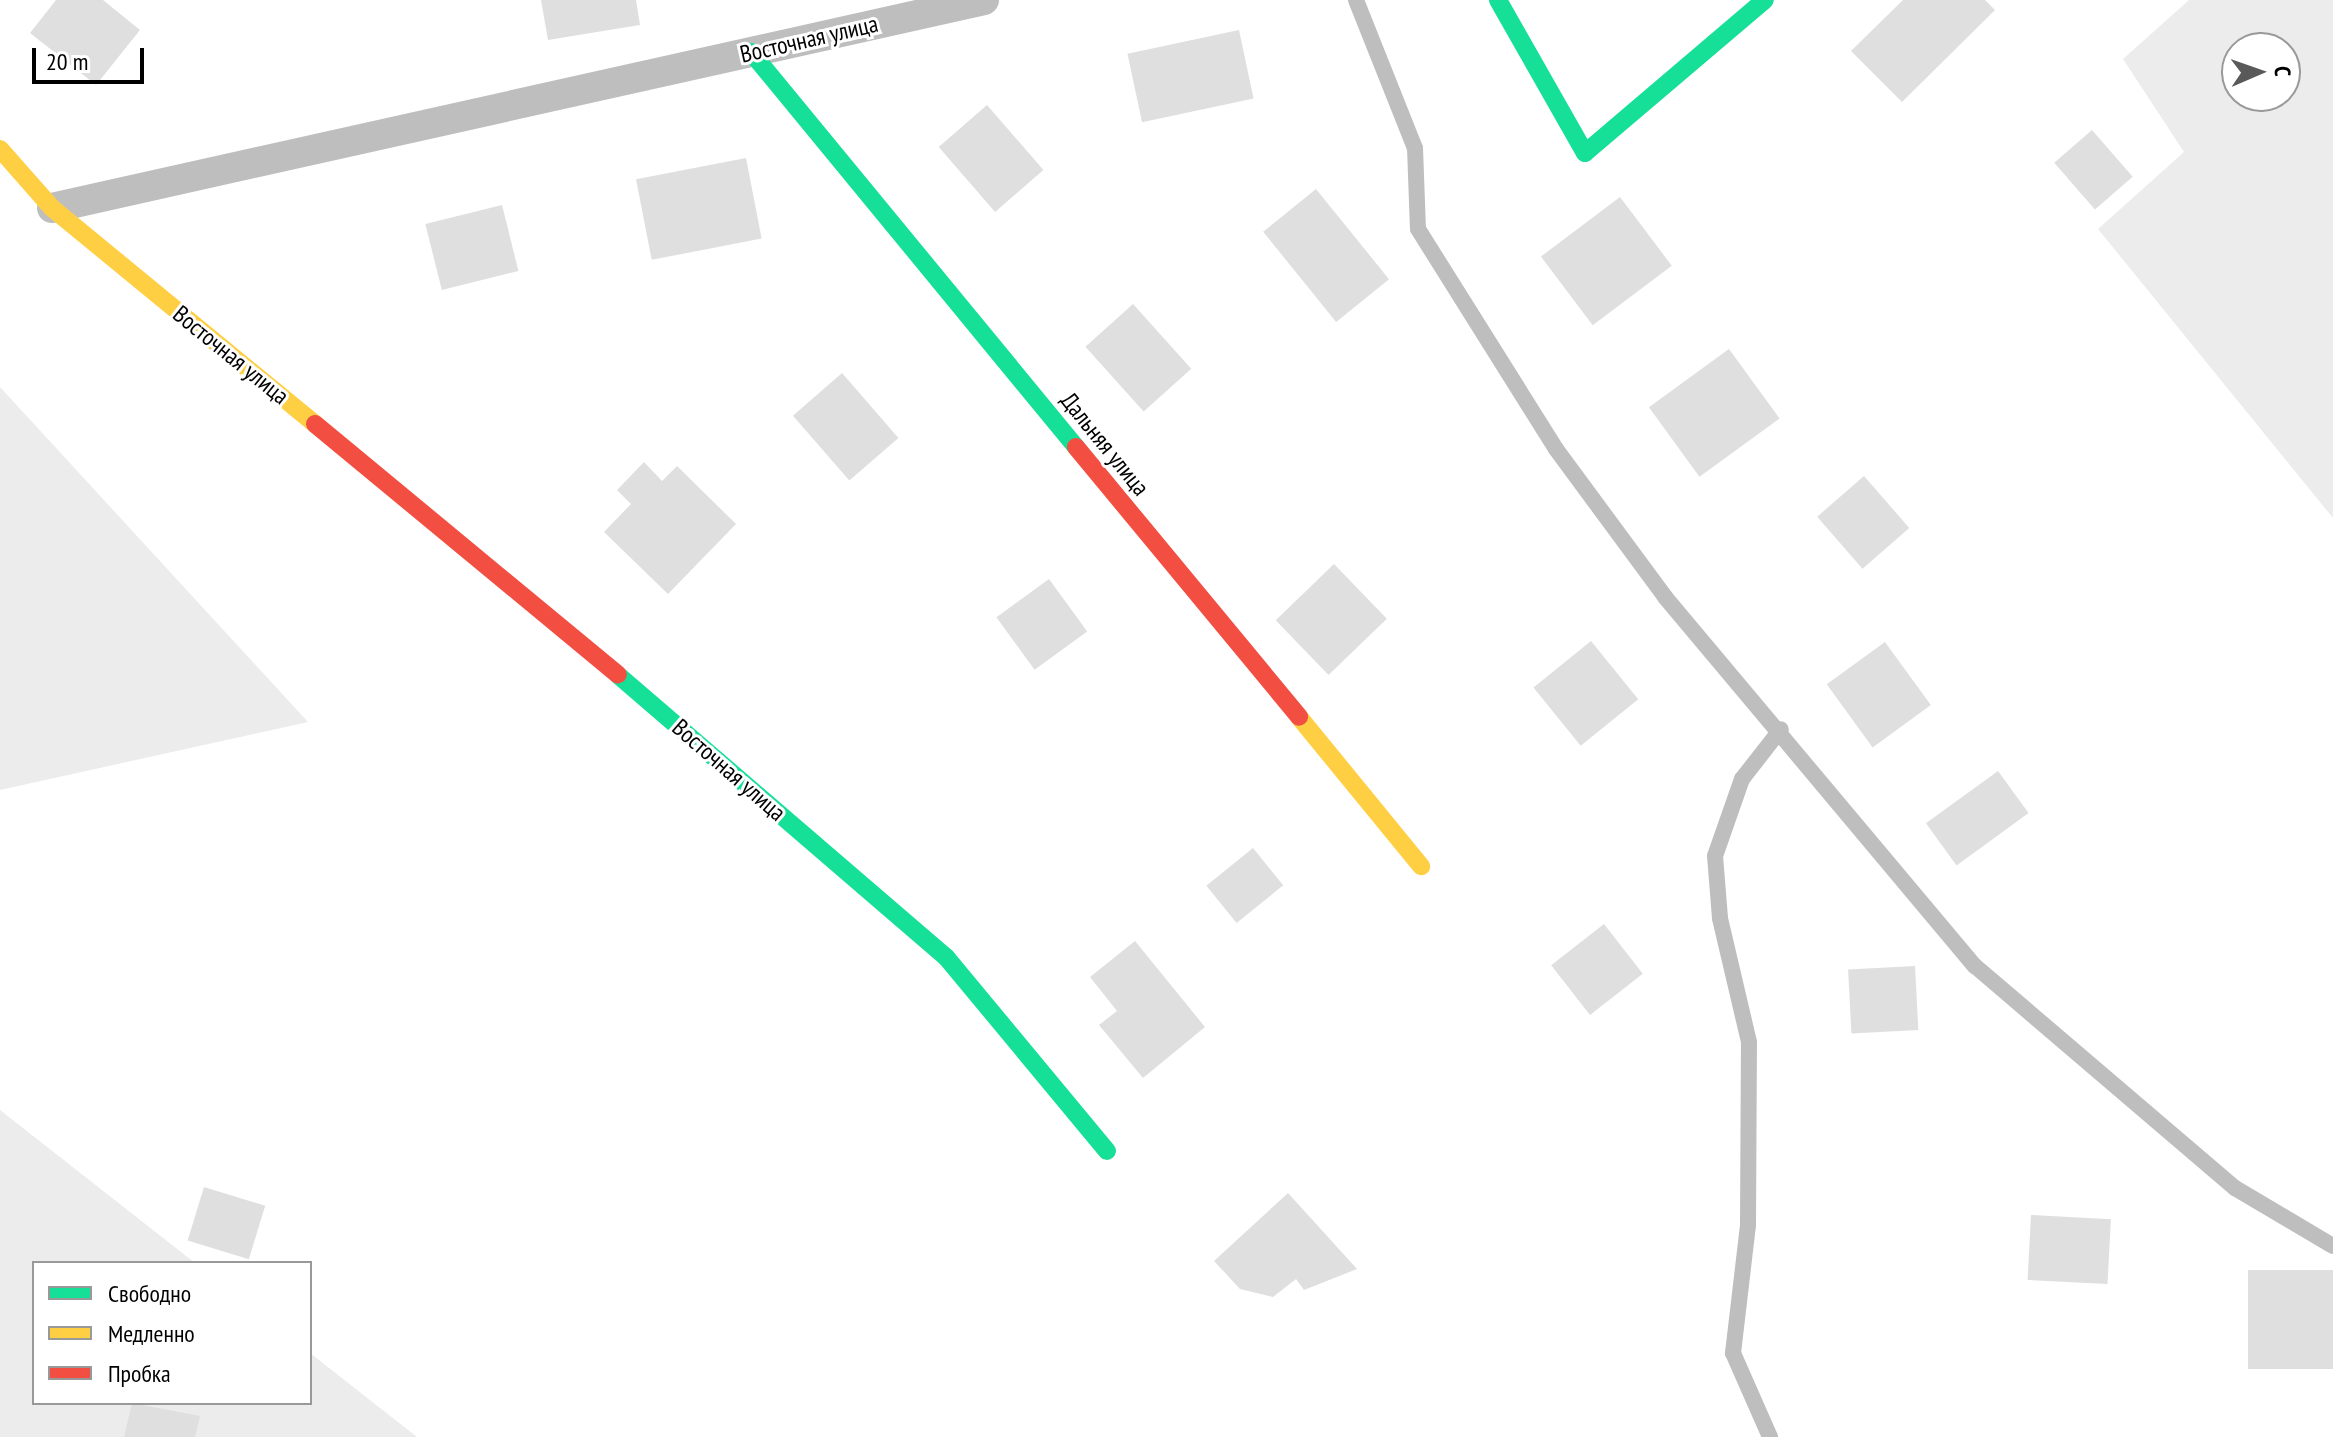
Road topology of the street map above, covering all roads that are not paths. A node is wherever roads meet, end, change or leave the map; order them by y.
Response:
1 (984, 0) edge
2 (1356, 0) edge
3 (1498, 0) edge
4 (1765, 0) edge
5 (751, 52) junction
6 (0, 149) edge
7 (52, 208) junction
8 (1781, 729) junction
9 (1421, 866) dead end
10 (1107, 1151) dead end
11 (2333, 1246) edge
12 (1770, 1437) edge

1 - 5 street, Восточная улица
2 - 8 lane
3 - 4 street
5 - 7 street, Восточная улица
5 - 9 street, Дальняя улица
6 - 7 street
7 - 10 street, Восточная улица
8 - 11 lane
8 - 12 lane

